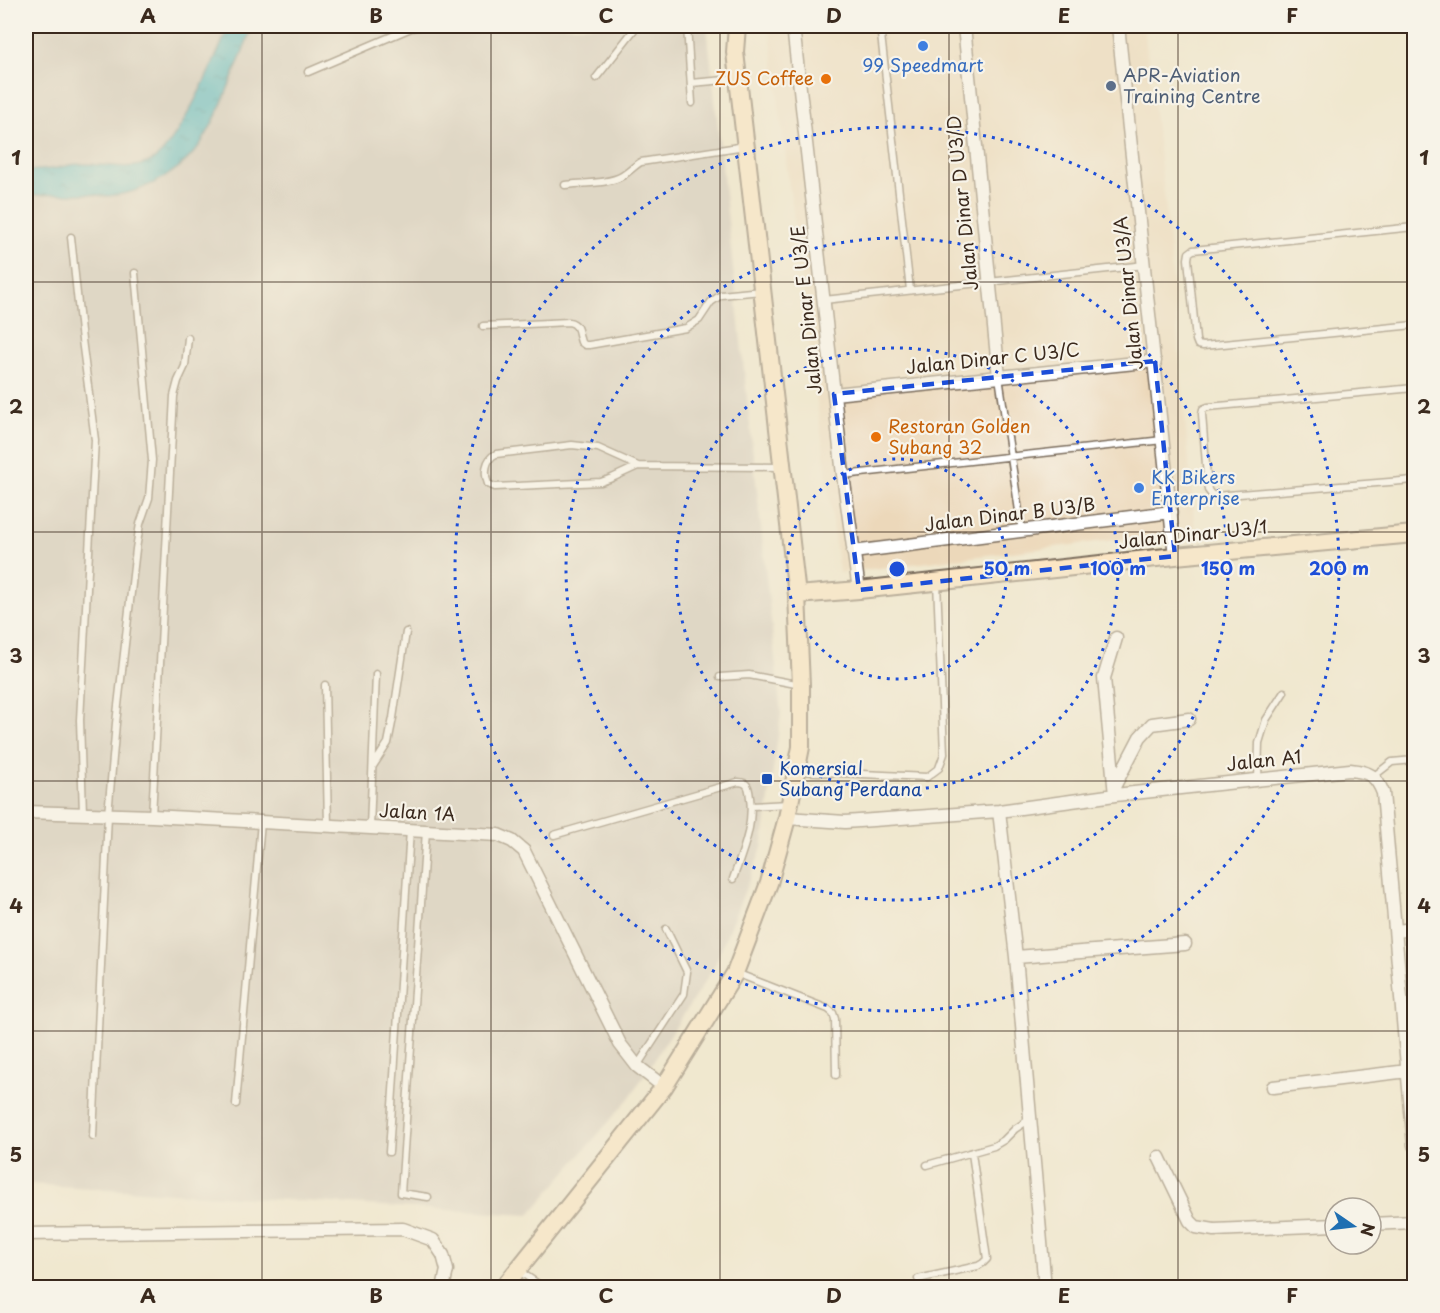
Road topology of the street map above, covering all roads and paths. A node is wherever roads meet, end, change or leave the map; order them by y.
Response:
1 (426, 26) edge
2 (637, 26) edge
3 (687, 26) edge
4 (725, 26) edge
5 (737, 26) edge
6 (793, 26) edge
7 (880, 26) edge
8 (964, 26) edge
9 (1118, 26) edge
10 (735, 52) junction
11 (308, 72) dead end
12 (596, 78) dead end
13 (738, 79) junction
14 (691, 83) junction
15 (692, 103) dead end
16 (745, 146) junction
17 (565, 185) dead end
18 (1414, 227) edge
19 (71, 237) dead end
20 (1145, 265) junction
21 (135, 273) dead end
22 (989, 281) junction
23 (910, 290) junction
24 (762, 291) junction
25 (824, 300) junction
26 (1414, 325) edge
27 (483, 326) dead end
28 (188, 338) dead end
29 (1155, 361) junction
30 (999, 377) junction
31 (1414, 388) edge
32 (834, 394) junction
33 (1163, 440) junction
34 (1011, 457) junction
35 (638, 466) junction
36 (782, 467) junction
37 (843, 475) junction
38 (1414, 480) edge
39 (1171, 512) junction
40 (1022, 532) junction
41 (1414, 534) edge
42 (853, 552) junction
43 (1175, 556) junction
44 (937, 582) junction
45 (859, 590) junction
46 (797, 595) junction
47 (406, 632) dead end
48 (1116, 638) dead end
49 (376, 674) dead end
50 (720, 676) dead end
51 (325, 685) dead end
52 (801, 685) junction
53 (1284, 692) dead end
54 (1189, 719) dead end
55 (1414, 760) edge
56 (372, 768) junction
57 (797, 771) junction
58 (1374, 776) junction
59 (1258, 780) junction
60 (1115, 790) junction
61 (752, 806) junction
62 (789, 811) junction
63 (999, 811) junction
64 (26, 812) edge
65 (83, 814) junction
66 (108, 815) junction
67 (152, 816) junction
68 (261, 822) junction
69 (328, 826) junction
70 (370, 828) junction
71 (410, 830) junction
72 (426, 831) junction
73 (554, 836) dead end
74 (733, 879) dead end
75 (666, 928) dead end
76 (1414, 928) edge
77 (1396, 932) junction
78 (1185, 944) dead end
79 (1016, 957) junction
80 (735, 973) junction
81 (637, 1066) junction
82 (1408, 1071) junction
83 (836, 1075) dead end
84 (664, 1087) junction
85 (1273, 1087) dead end
86 (236, 1104) dead end
87 (1030, 1119) junction
88 (93, 1136) dead end
89 (1414, 1145) edge
90 (389, 1152) dead end
91 (972, 1153) junction
92 (1159, 1157) dead end
93 (927, 1165) dead end
94 (428, 1197) dead end
95 (1414, 1222) edge
96 (1383, 1223) edge
97 (1323, 1226) edge
98 (26, 1234) edge
99 (518, 1270) junction
100 (918, 1279) dead end
101 (443, 1287) edge
102 (503, 1287) edge
103 (544, 1287) edge
104 (1045, 1287) edge

1 - 11 lane
2 - 12 lane
3 - 14 lane
4 - 10 street
5 - 10 street
6 - 25 street, Jalan Dinar E U3/E
7 - 23 lane
8 - 22 street, Jalan Dinar D U3/D
9 - 20 street, Jalan Dinar U3/A
10 - 13 street
13 - 14 lane
13 - 16 street
14 - 15 lane
16 - 17 lane
16 - 24 street
18 - 26 lane
19 - 65 lane
20 - 22 lane
20 - 29 street, Jalan Dinar U3/A
21 - 66 lane
22 - 23 lane
22 - 30 street, Jalan Dinar D U3/D
23 - 25 lane
24 - 27 lane
24 - 36 street
25 - 32 street, Jalan Dinar E U3/E
28 - 67 lane
29 - 30 street, Jalan Dinar C U3/C
29 - 33 street, Jalan Dinar U3/A
30 - 32 street, Jalan Dinar C U3/C
30 - 34 lane
31 - 38 lane
32 - 37 street, Jalan Dinar E U3/E
33 - 34 lane
33 - 39 street, Jalan Dinar U3/A
34 - 37 lane
34 - 40 lane
35 - 35 lane
35 - 36 lane
36 - 46 street
37 - 42 street, Jalan Dinar E U3/E
39 - 40 street, Jalan Dinar B U3/B
39 - 43 street, Jalan Dinar U3/A
40 - 42 street, Jalan Dinar B U3/B
41 - 43 street, Jalan Dinar U3/1
42 - 45 street, Jalan Dinar E U3/E
43 - 44 street, Jalan Dinar U3/1
44 - 45 street, Jalan Dinar U3/1
44 - 57 lane
45 - 46 street, Jalan Dinar U3/1
46 - 52 street
47 - 56 lane
48 - 60 street
49 - 56 lane
50 - 52 lane
51 - 69 lane
52 - 57 street
53 - 59 lane
54 - 60 street
55 - 58 lane
56 - 70 lane
57 - 62 street
58 - 59 street, Jalan A1
58 - 77 street
59 - 60 street, Jalan A1
60 - 63 street, Jalan A1
61 - 62 lane
61 - 73 lane
61 - 74 lane
62 - 63 street, Jalan A1
62 - 80 street
63 - 79 street
64 - 65 street, Jalan 1A
65 - 66 street, Jalan 1A
66 - 67 street, Jalan 1A
66 - 88 lane
67 - 68 street, Jalan 1A
68 - 69 street, Jalan 1A
68 - 86 lane
69 - 70 street, Jalan 1A
70 - 71 street, Jalan 1A
71 - 72 street, Jalan 1A
71 - 90 lane
72 - 81 street, Jalan 1A
72 - 94 lane
75 - 81 lane
76 - 77 street
77 - 82 street
78 - 79 street
79 - 87 street
80 - 83 lane
80 - 84 street
81 - 84 street, Jalan 1A
82 - 85 street
82 - 89 street
84 - 99 street
87 - 91 lane
87 - 104 street
91 - 93 lane
91 - 100 lane
92 - 97 street
95 - 96 street
98 - 101 street
99 - 102 street
99 - 103 lane

